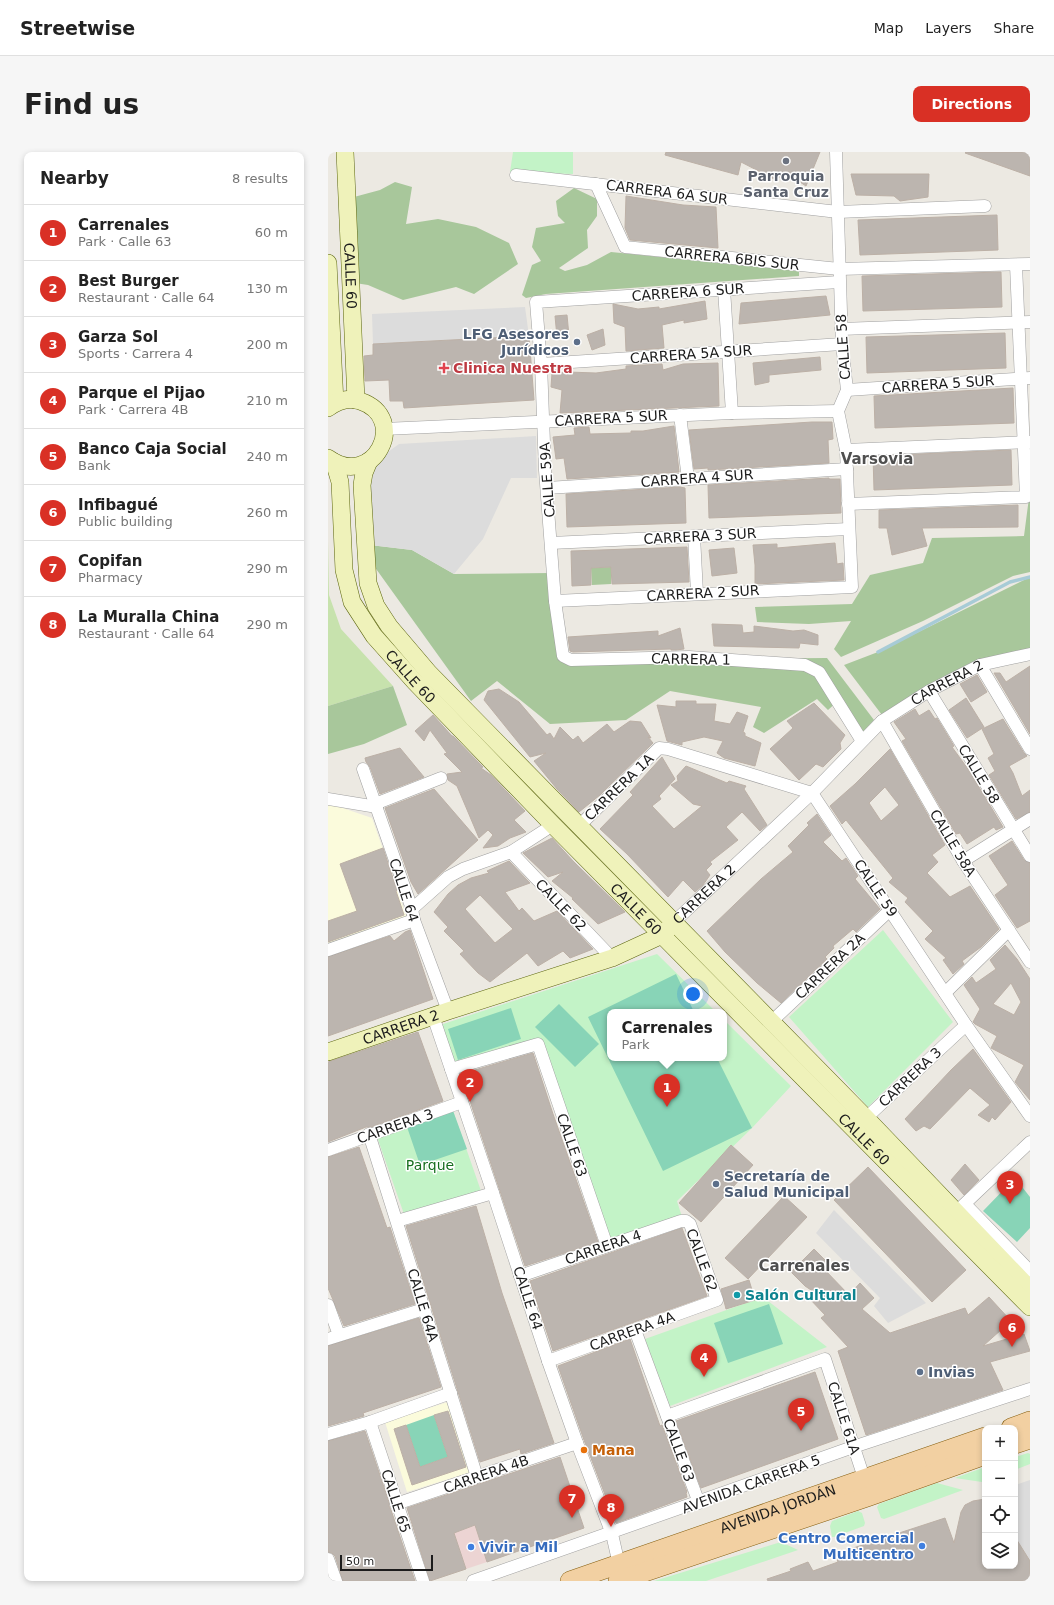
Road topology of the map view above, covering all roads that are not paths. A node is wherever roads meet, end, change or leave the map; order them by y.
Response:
1 (345, 152) edge
2 (836, 152) edge
3 (516, 175) dead end
4 (596, 184) junction
5 (985, 206) dead end
6 (838, 212) junction
7 (328, 263) edge
8 (1030, 264) edge
9 (1016, 265) junction
10 (839, 269) junction
11 (839, 282) junction
12 (724, 289) junction
13 (536, 302) joint
14 (1024, 322) edge
15 (841, 329) junction
16 (842, 344) junction
17 (728, 351) junction
18 (541, 364) junction
19 (1025, 378) edge
20 (847, 390) junction
21 (356, 400) junction
22 (331, 406) edge
23 (838, 411) junction
24 (732, 413) junction
25 (680, 415) junction
26 (543, 422) junction
27 (384, 429) junction
28 (1027, 442) edge
29 (846, 450) junction
30 (331, 460) edge
31 (369, 461) junction
32 (847, 469) junction
33 (688, 479) junction
34 (547, 488) junction
35 (848, 504) junction
36 (849, 529) junction
37 (694, 536) junction
38 (551, 543) junction
39 (697, 593) junction
40 (555, 601) junction
41 (1030, 654) edge
42 (563, 656) joint
43 (980, 665) junction
44 (929, 691) junction
45 (882, 721) junction
46 (862, 741) junction
47 (1030, 749) edge
48 (363, 769) dead end
49 (441, 778) dead end
50 (812, 793) junction
51 (328, 799) edge
52 (376, 805) junction
53 (1030, 819) edge
54 (553, 825) junction
55 (579, 826) junction
56 (1013, 829) junction
57 (511, 852) junction
58 (1030, 856) edge
59 (963, 861) junction
60 (890, 910) junction
61 (413, 914) junction
62 (674, 922) junction
63 (1009, 930) junction
64 (662, 935) junction
65 (328, 950) edge
66 (612, 958) junction
67 (1030, 962) edge
68 (945, 993) junction
69 (440, 1013) junction
70 (771, 1022) junction
71 (966, 1024) junction
72 (328, 1052) edge
73 (451, 1069) junction
74 (462, 1102) junction
75 (1030, 1116) edge
76 (866, 1118) junction
77 (851, 1128) junction
78 (369, 1134) junction
79 (1030, 1142) edge
80 (328, 1150) edge
81 (494, 1193) junction
82 (960, 1208) junction
83 (397, 1221) junction
84 (686, 1221) joint
85 (607, 1246) junction
86 (1030, 1271) edge
87 (520, 1276) junction
88 (1030, 1289) edge
89 (716, 1300) joint
90 (328, 1305) edge
91 (1030, 1307) edge
92 (424, 1309) junction
93 (635, 1330) junction
94 (334, 1337) edge
95 (548, 1361) junction
96 (1030, 1389) edge
97 (451, 1393) junction
98 (667, 1416) junction
99 (370, 1422) junction
100 (1030, 1422) edge
101 (1018, 1426) edge
102 (328, 1434) edge
103 (982, 1438) edge
104 (1030, 1439) edge
105 (1018, 1443) edge
106 (577, 1444) junction
107 (854, 1447) junction
108 (982, 1456) edge
109 (477, 1477) junction
110 (864, 1478) junction
111 (699, 1503) junction
112 (396, 1504) junction
113 (612, 1534) junction
114 (328, 1559) edge
115 (620, 1577) edge
116 (336, 1581) edge
117 (422, 1581) edge
118 (474, 1581) edge
119 (570, 1581) edge

1 - 21 main road, CALLE 60
2 - 6 street, CALLE 58
3 - 4 street, CARRERA 6A SUR
4 - 6 street, CARRERA 6A SUR
4 - 10 street, CARRERA 6BIS SUR
5 - 6 street, CARRERA 6A SUR
6 - 10 street, CALLE 58
7 - 22 main road, CALLE 60
8 - 9 street
9 - 10 street
9 - 14 street
10 - 11 street, CALLE 58
11 - 12 street, CARRERA 6 SUR
11 - 15 street, CALLE 58
12 - 13 street, CARRERA 6 SUR
12 - 17 street
13 - 18 street, CALLE 59A
14 - 15 street
14 - 19 street
15 - 16 street, CALLE 58
16 - 17 street, CARRERA 5A SUR
16 - 20 street, CALLE 58
17 - 18 street, CARRERA 5A SUR
17 - 24 street
18 - 26 street, CALLE 59A
19 - 20 street, CARRERA 5 SUR
19 - 28 street
20 - 23 street, CALLE 58
21 - 22 main road
21 - 27 main road
23 - 24 street, CARRERA 5 SUR
23 - 29 street
24 - 25 street, CARRERA 5 SUR
25 - 26 street, CARRERA 5 SUR
25 - 33 street
26 - 27 street, CARRERA 5 SUR
26 - 34 street, CALLE 59A
27 - 31 main road
28 - 29 street
28 - 35 street
29 - 32 street
30 - 31 main road
30 - 54 main road, CALLE 60
31 - 55 main road, CALLE 60
32 - 33 street, CARRERA 4 SUR
32 - 35 street
33 - 34 street, CARRERA 4 SUR
34 - 38 street, CALLE 59A
35 - 36 street
36 - 37 street, CARRERA 3 SUR
36 - 39 street, CARRERA 2 SUR
37 - 38 street, CARRERA 3 SUR
37 - 39 street
38 - 40 street, CALLE 59A
39 - 40 street, CARRERA 2 SUR
40 - 42 street, CALLE 59A
41 - 43 street, CARRERA 2
42 - 46 street, CARRERA 1
43 - 44 street, CARRERA 2
43 - 47 street
44 - 45 street, CARRERA 2
44 - 56 street, CALLE 58
45 - 46 street, CARRERA 2
45 - 59 street, CALLE 58A
46 - 50 street, CARRERA 2
48 - 52 street, CALLE 64
49 - 52 street
50 - 55 street, CARRERA 1A
50 - 60 street, CALLE 59
50 - 62 street, CARRERA 2
51 - 52 street
52 - 61 street, CALLE 64
53 - 56 street
54 - 57 street
54 - 64 main road, CALLE 60
55 - 62 main road, CALLE 60
56 - 58 street, CALLE 58
56 - 59 street
57 - 61 street
57 - 66 street, CALLE 62
59 - 63 street, CALLE 58A
60 - 68 street, CALLE 59
60 - 70 street, CARRERA 2A
61 - 65 street
61 - 69 street, CALLE 64
62 - 64 main road, CARRERA 2
62 - 70 main road, CALLE 60
63 - 67 street, CALLE 58A
63 - 68 street
64 - 66 main road, CARRERA 2
64 - 77 main road, CALLE 60
66 - 69 main road, CARRERA 2
68 - 71 street, CALLE 59
69 - 72 main road, CARRERA 2
69 - 73 street, CALLE 64
70 - 76 main road, CALLE 60
71 - 75 street, CALLE 59
71 - 76 street, CARRERA 3
73 - 74 street, CALLE 64
73 - 85 street, CALLE 63
74 - 78 street, CARRERA 3
74 - 81 street, CALLE 64
76 - 77 street, CARRERA 3
76 - 82 main road, CALLE 60
77 - 91 main road, CALLE 60
78 - 80 street, CARRERA 3
78 - 83 street, CALLE 64A
79 - 82 street
81 - 83 street
81 - 87 street, CALLE 64
82 - 86 street, CALLE 60
82 - 88 main road, CALLE 60
83 - 92 street, CALLE 64A
84 - 85 street, CARRERA 4
84 - 89 street, CALLE 62
85 - 87 street, CARRERA 4
87 - 95 street, CALLE 64
89 - 93 street, CARRERA 4A
90 - 94 street
92 - 94 street
92 - 97 street, CALLE 64A
93 - 95 street, CARRERA 4A
93 - 98 street, CALLE 63
95 - 106 street, CALLE 64
96 - 107 street, AVENIDA CARRERA 5
97 - 99 street
97 - 109 street, CALLE 64A
98 - 107 street, CALLE 61A
98 - 111 street, CALLE 63
99 - 102 street
99 - 112 street, CALLE 65
100 - 101 main road
103 - 110 main road, AVENIDA JORDÁN
104 - 105 main road
106 - 109 street, CARRERA 4B
106 - 113 street, CALLE 64
107 - 110 street, CALLE 61A
107 - 111 street, AVENIDA CARRERA 5
108 - 115 main road, AVENIDA JORDÁN
109 - 112 street, CARRERA 4B
110 - 115 main road, AVENIDA JORDÁN
111 - 113 street, AVENIDA CARRERA 5
112 - 117 street, CALLE 65
113 - 115 street, CALLE 64
113 - 118 street, AVENIDA CARRERA 5
114 - 116 street
115 - 119 main road, AVENIDA JORDÁN

